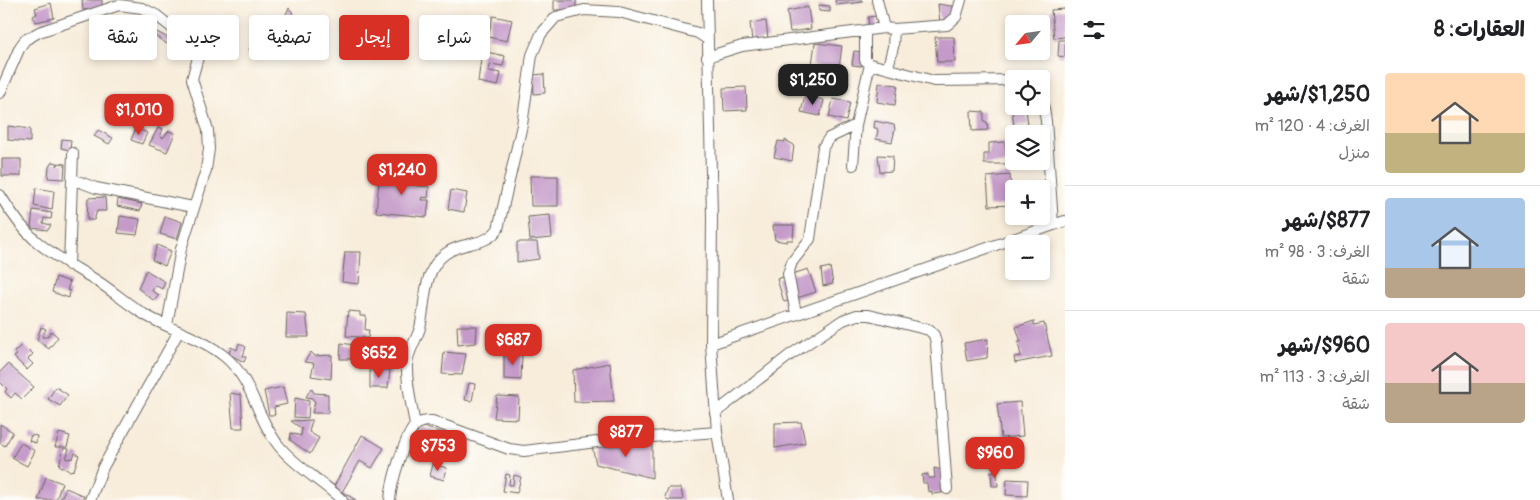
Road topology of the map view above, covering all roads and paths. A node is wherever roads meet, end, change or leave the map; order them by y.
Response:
1 (707, 0) edge
2 (877, 0) edge
3 (961, 0) edge
4 (889, 28) junction
5 (865, 32) junction
6 (706, 39) junction
7 (707, 57) junction
8 (870, 64) junction
9 (888, 67) junction
10 (1005, 80) edge
11 (0, 93) edge
12 (1045, 115) edge
13 (856, 125) junction
14 (73, 154) dead end
15 (853, 165) dead end
16 (72, 179) junction
17 (0, 195) edge
18 (193, 207) junction
19 (1065, 220) edge
20 (1053, 224) junction
21 (69, 265) junction
22 (796, 313) junction
23 (167, 325) junction
24 (179, 330) junction
25 (711, 344) junction
26 (715, 412) junction
27 (415, 425) junction
28 (716, 432) junction
29 (947, 489) dead end
30 (90, 500) edge
31 (342, 500) edge
32 (390, 500) edge
33 (728, 500) edge

1 - 6 street
2 - 4 street
3 - 4 street
4 - 5 street
4 - 9 street
5 - 7 street
5 - 8 street
6 - 7 street
6 - 27 street
7 - 25 street
8 - 9 street
8 - 13 street
9 - 10 street
11 - 18 street
12 - 20 street
13 - 15 street
13 - 22 street
14 - 16 street
16 - 18 street
16 - 21 street
17 - 21 street
18 - 23 street
19 - 20 street
20 - 22 street
21 - 23 street
22 - 25 street
23 - 24 street
24 - 30 street
24 - 31 street
25 - 26 street
26 - 28 street
26 - 29 street
27 - 28 street
27 - 32 street
28 - 33 street

